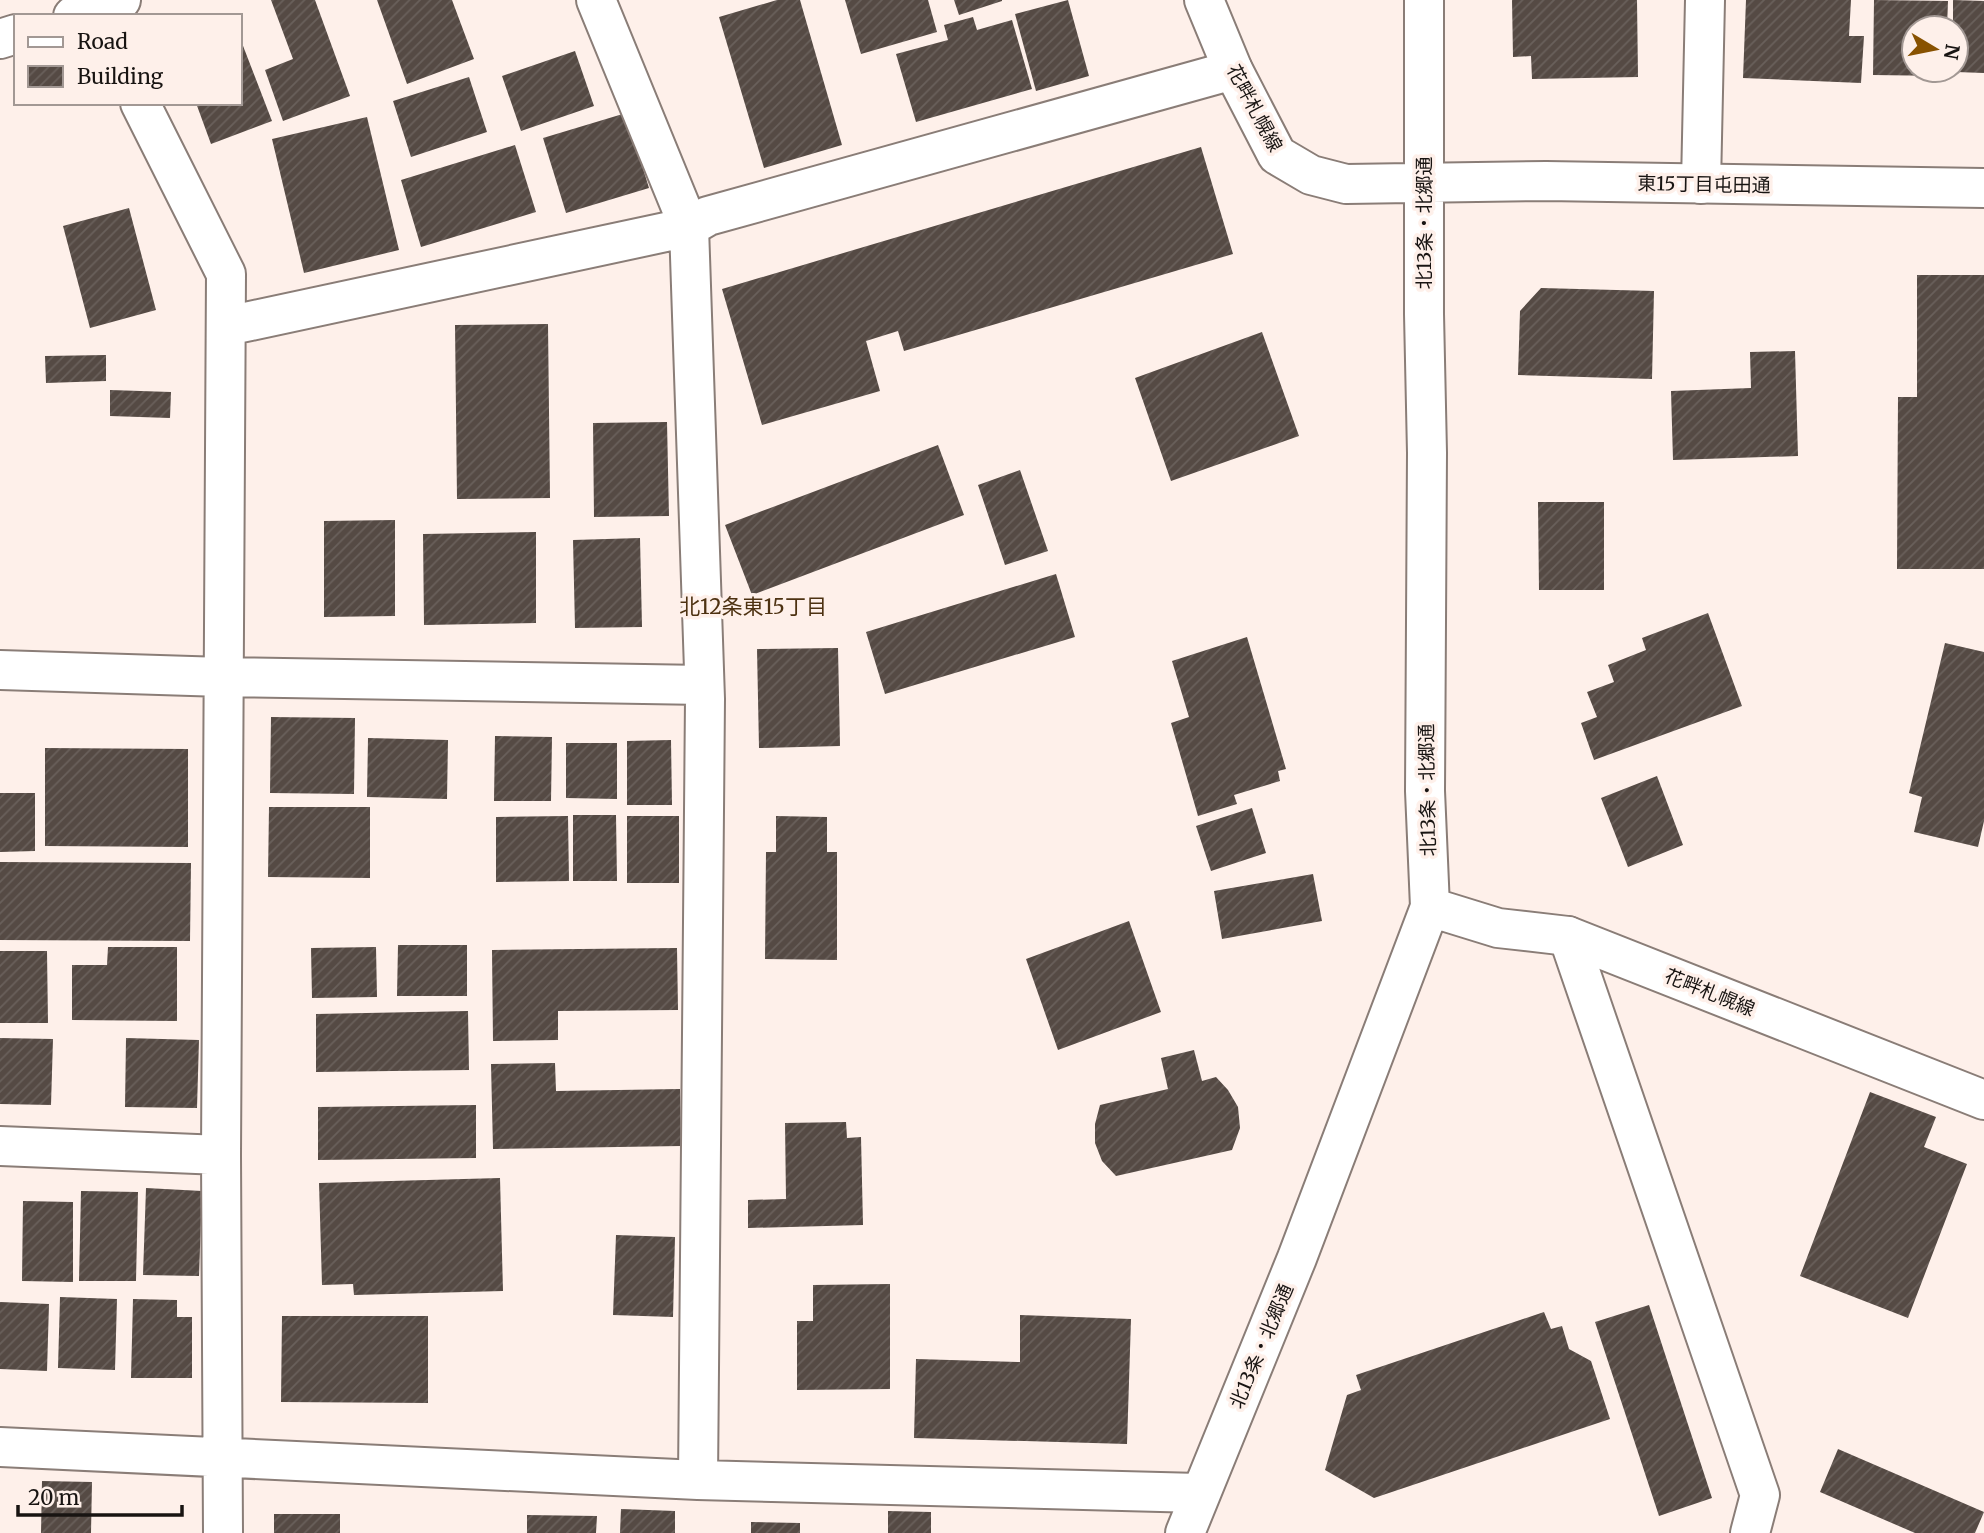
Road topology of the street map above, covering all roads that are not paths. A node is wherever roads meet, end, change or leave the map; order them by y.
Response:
1 (596, 0) edge
2 (1204, 0) edge
3 (1424, 0) edge
4 (1705, 0) edge
5 (1234, 70) junction
6 (141, 105) edge
7 (1424, 183) junction
8 (1701, 184) junction
9 (1984, 188) edge
10 (689, 227) junction
11 (227, 326) junction
12 (0, 670) edge
13 (223, 677) junction
14 (704, 685) junction
15 (1430, 906) junction
16 (1568, 936) junction
17 (1984, 1100) edge
18 (0, 1146) edge
19 (221, 1155) junction
20 (0, 1447) edge
21 (222, 1457) junction
22 (698, 1480) junction
23 (1199, 1493) junction
24 (223, 1533) edge
25 (1185, 1533) edge
26 (1750, 1533) edge

1 - 10 street
2 - 5 street, 花畔札幌線
3 - 7 street, 北13条・北郷通
4 - 8 street
5 - 7 street, 花畔札幌線
5 - 10 street
6 - 11 street
7 - 8 street, 東15丁目屯田通
7 - 15 street, 北13条・北郷通
8 - 9 street, 東15丁目屯田通
10 - 11 street
10 - 14 street
11 - 13 street
12 - 13 street
13 - 14 street
13 - 19 street
14 - 22 street
15 - 16 street, 花畔札幌線
15 - 23 street, 北13条・北郷通
16 - 17 street, 花畔札幌線
16 - 26 street
18 - 19 street
19 - 21 street
20 - 21 street
21 - 22 street
21 - 24 street
22 - 23 street
23 - 25 street, 北13条・北郷通

